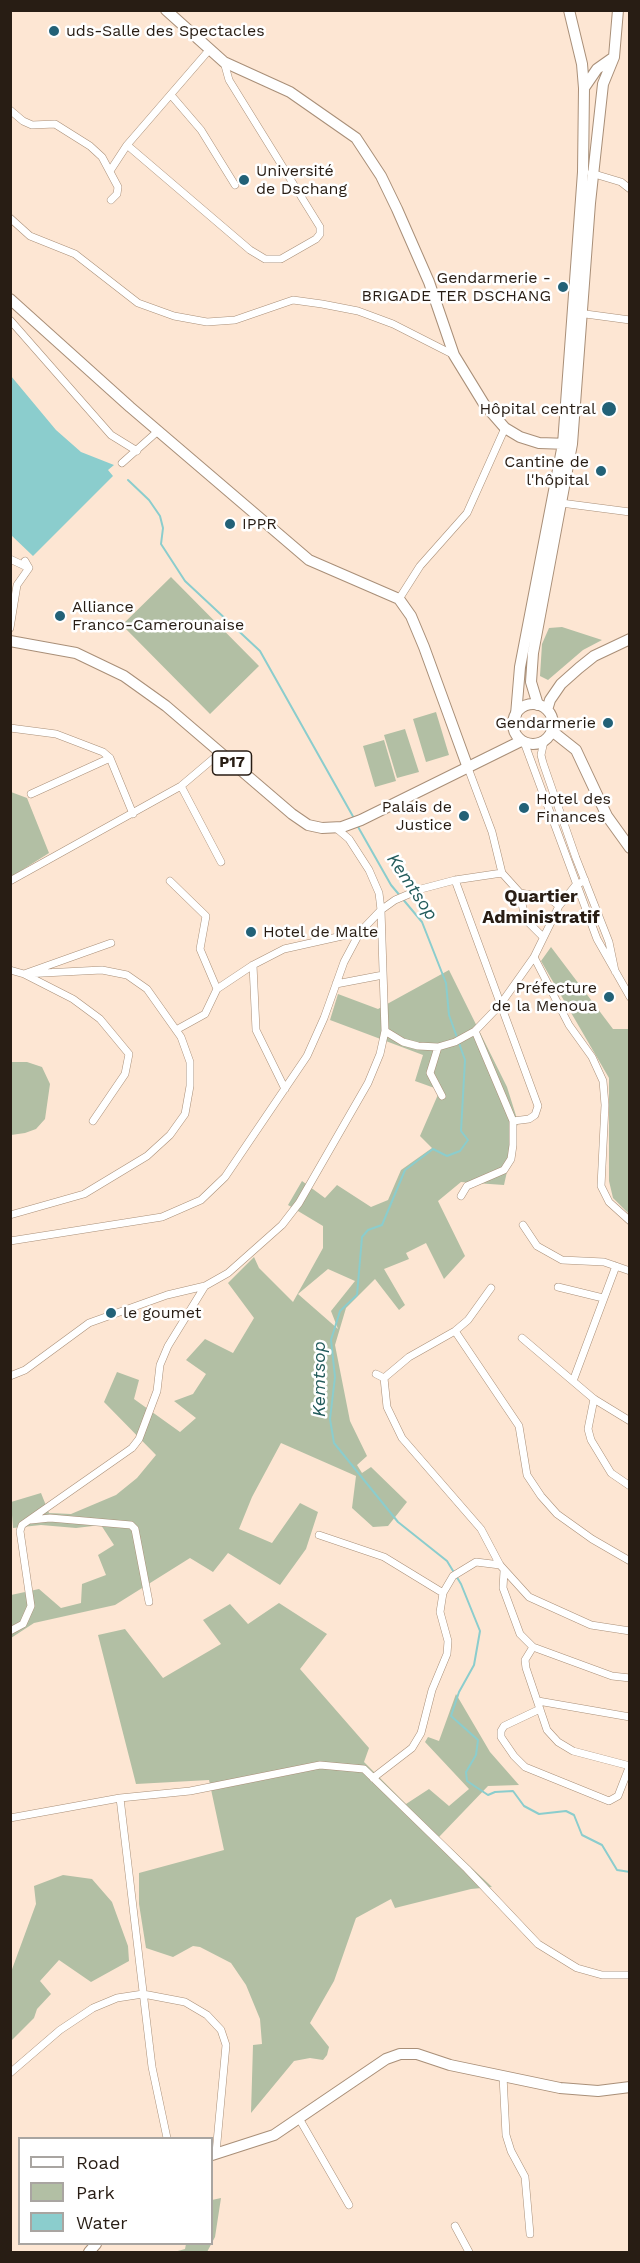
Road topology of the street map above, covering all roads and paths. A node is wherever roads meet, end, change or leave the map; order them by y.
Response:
1 (166, 10) edge
2 (569, 10) edge
3 (618, 10) edge
4 (210, 49) junction
5 (614, 57) junction
6 (224, 62) junction
7 (582, 64) junction
8 (593, 74) junction
9 (603, 84) junction
10 (584, 88) junction
11 (171, 95) junction
12 (10, 110) edge
13 (127, 145) junction
14 (111, 171) junction
15 (588, 173) junction
16 (235, 185) dead end
17 (630, 189) edge
18 (111, 200) dead end
19 (10, 218) edge
20 (10, 299) edge
21 (577, 313) junction
22 (10, 320) edge
23 (630, 320) edge
24 (454, 355) junction
25 (505, 428) junction
26 (158, 431) junction
27 (567, 444) junction
28 (137, 451) junction
29 (122, 463) dead end
30 (561, 503) junction
31 (630, 512) edge
32 (10, 559) edge
33 (399, 598) junction
34 (536, 614) junction
35 (10, 627) edge
36 (630, 639) edge
37 (10, 641) edge
38 (543, 708) junction
39 (516, 715) junction
40 (10, 728) edge
41 (552, 731) junction
42 (544, 741) junction
43 (523, 742) junction
44 (220, 753) junction
45 (110, 758) junction
46 (468, 768) junction
47 (181, 786) junction
48 (31, 794) dead end
49 (133, 814) junction
50 (336, 828) junction
51 (628, 848) edge
52 (221, 862) dead end
53 (502, 873) junction
54 (10, 880) edge
55 (455, 880) junction
56 (585, 880) junction
57 (170, 881) dead end
58 (575, 886) junction
59 (520, 893) junction
60 (560, 906) junction
61 (381, 910) junction
62 (360, 932) junction
63 (543, 936) junction
64 (111, 943) dead end
65 (534, 957) junction
66 (253, 965) junction
67 (10, 970) edge
68 (24, 974) junction
69 (616, 974) junction
70 (383, 975) junction
71 (336, 984) junction
72 (217, 989) junction
73 (630, 996) edge
74 (500, 1005) junction
75 (176, 1030) junction
76 (385, 1031) junction
77 (475, 1031) junction
78 (438, 1047) junction
79 (285, 1089) junction
80 (442, 1096) dead end
81 (93, 1121) dead end
82 (513, 1121) junction
83 (461, 1196) dead end
84 (10, 1215) edge
85 (628, 1217) edge
86 (523, 1225) dead end
87 (10, 1241) edge
88 (616, 1266) junction
89 (630, 1271) edge
90 (206, 1286) junction
91 (558, 1287) dead end
92 (491, 1288) dead end
93 (603, 1298) junction
94 (455, 1331) junction
95 (522, 1338) dead end
96 (376, 1374) dead end
97 (10, 1376) edge
98 (384, 1377) junction
99 (573, 1381) junction
100 (594, 1399) junction
101 (630, 1421) edge
102 (630, 1486) edge
103 (29, 1520) junction
104 (319, 1534) dead end
105 (630, 1561) edge
106 (502, 1568) junction
107 (442, 1593) junction
108 (148, 1602) dead end
109 (10, 1631) edge
110 (630, 1631) edge
111 (533, 1647) junction
112 (630, 1678) edge
113 (538, 1701) junction
114 (540, 1709) junction
115 (630, 1717) edge
116 (629, 1766) edge
117 (373, 1778) junction
118 (120, 1798) junction
119 (10, 1818) edge
120 (630, 1975) edge
121 (144, 1994) junction
122 (10, 2073) edge
123 (503, 2076) junction
124 (630, 2087) edge
125 (300, 2120) junction
126 (167, 2137) edge
127 (214, 2154) edge
128 (349, 2205) dead end
129 (455, 2226) dead end
130 (530, 2234) dead end
131 (469, 2253) edge

1 - 4 street
2 - 7 street
3 - 5 street
4 - 6 street
4 - 11 street
5 - 8 street
5 - 9 street
6 - 13 street
6 - 24 street
7 - 8 street
7 - 10 street
8 - 9 street
8 - 10 street
9 - 15 street
10 - 15 street
11 - 13 street
11 - 16 street
12 - 14 street
13 - 14 street
14 - 18 street
15 - 17 street
15 - 21 street
19 - 24 street
20 - 26 street
21 - 23 street
21 - 27 street
22 - 28 street
24 - 25 street
25 - 27 street
25 - 33 street
26 - 28 street
26 - 33 street
27 - 30 street
27 - 34 street
28 - 29 street
30 - 31 street
30 - 34 street
32 - 35 street
33 - 46 street
34 - 38 street
34 - 39 street
36 - 38 street
37 - 44 street, P17
38 - 39 street
38 - 41 street
39 - 43 street
40 - 45 street
41 - 42 street
41 - 51 street
42 - 43 street
42 - 56 street
43 - 46 street, P17
43 - 58 street
44 - 47 street
44 - 50 street, P17
45 - 48 street
45 - 49 street
46 - 50 street, P17
46 - 53 street
47 - 49 street
47 - 52 street
49 - 54 street
50 - 61 street
53 - 55 street
53 - 59 street
55 - 61 street
55 - 74 street
56 - 58 street
56 - 69 street
57 - 72 street
58 - 60 street
58 - 69 street
59 - 60 street
59 - 63 street
60 - 63 street
61 - 62 street
61 - 70 street
62 - 66 street
62 - 71 street
63 - 65 street
64 - 68 street
65 - 74 street
65 - 85 street
66 - 72 street
66 - 79 street
67 - 68 street
68 - 75 street
68 - 81 street
69 - 73 street
70 - 71 street
70 - 76 street
71 - 79 street
72 - 75 street
74 - 77 street
74 - 82 street
75 - 84 street
76 - 78 street
76 - 90 street
77 - 78 street
77 - 82 street
78 - 80 street
79 - 87 street
82 - 83 street
86 - 88 street
88 - 89 street
88 - 93 street
90 - 97 street
90 - 103 street
91 - 93 street
92 - 94 street
93 - 99 street
94 - 98 street
94 - 105 street
95 - 99 street
96 - 98 street
98 - 106 street
99 - 100 street
100 - 101 street
100 - 102 street
103 - 108 street
103 - 109 street
104 - 107 street
106 - 107 street
106 - 110 street
106 - 111 street
107 - 117 street
111 - 112 street
111 - 113 street
113 - 114 street
113 - 115 street
114 - 116 street
114 - 116 street
117 - 118 street
117 - 120 street
118 - 119 street
118 - 121 street
121 - 122 street
121 - 126 street
121 - 127 street
123 - 124 street
123 - 125 street
123 - 130 street
125 - 127 street
125 - 128 street
129 - 131 street

